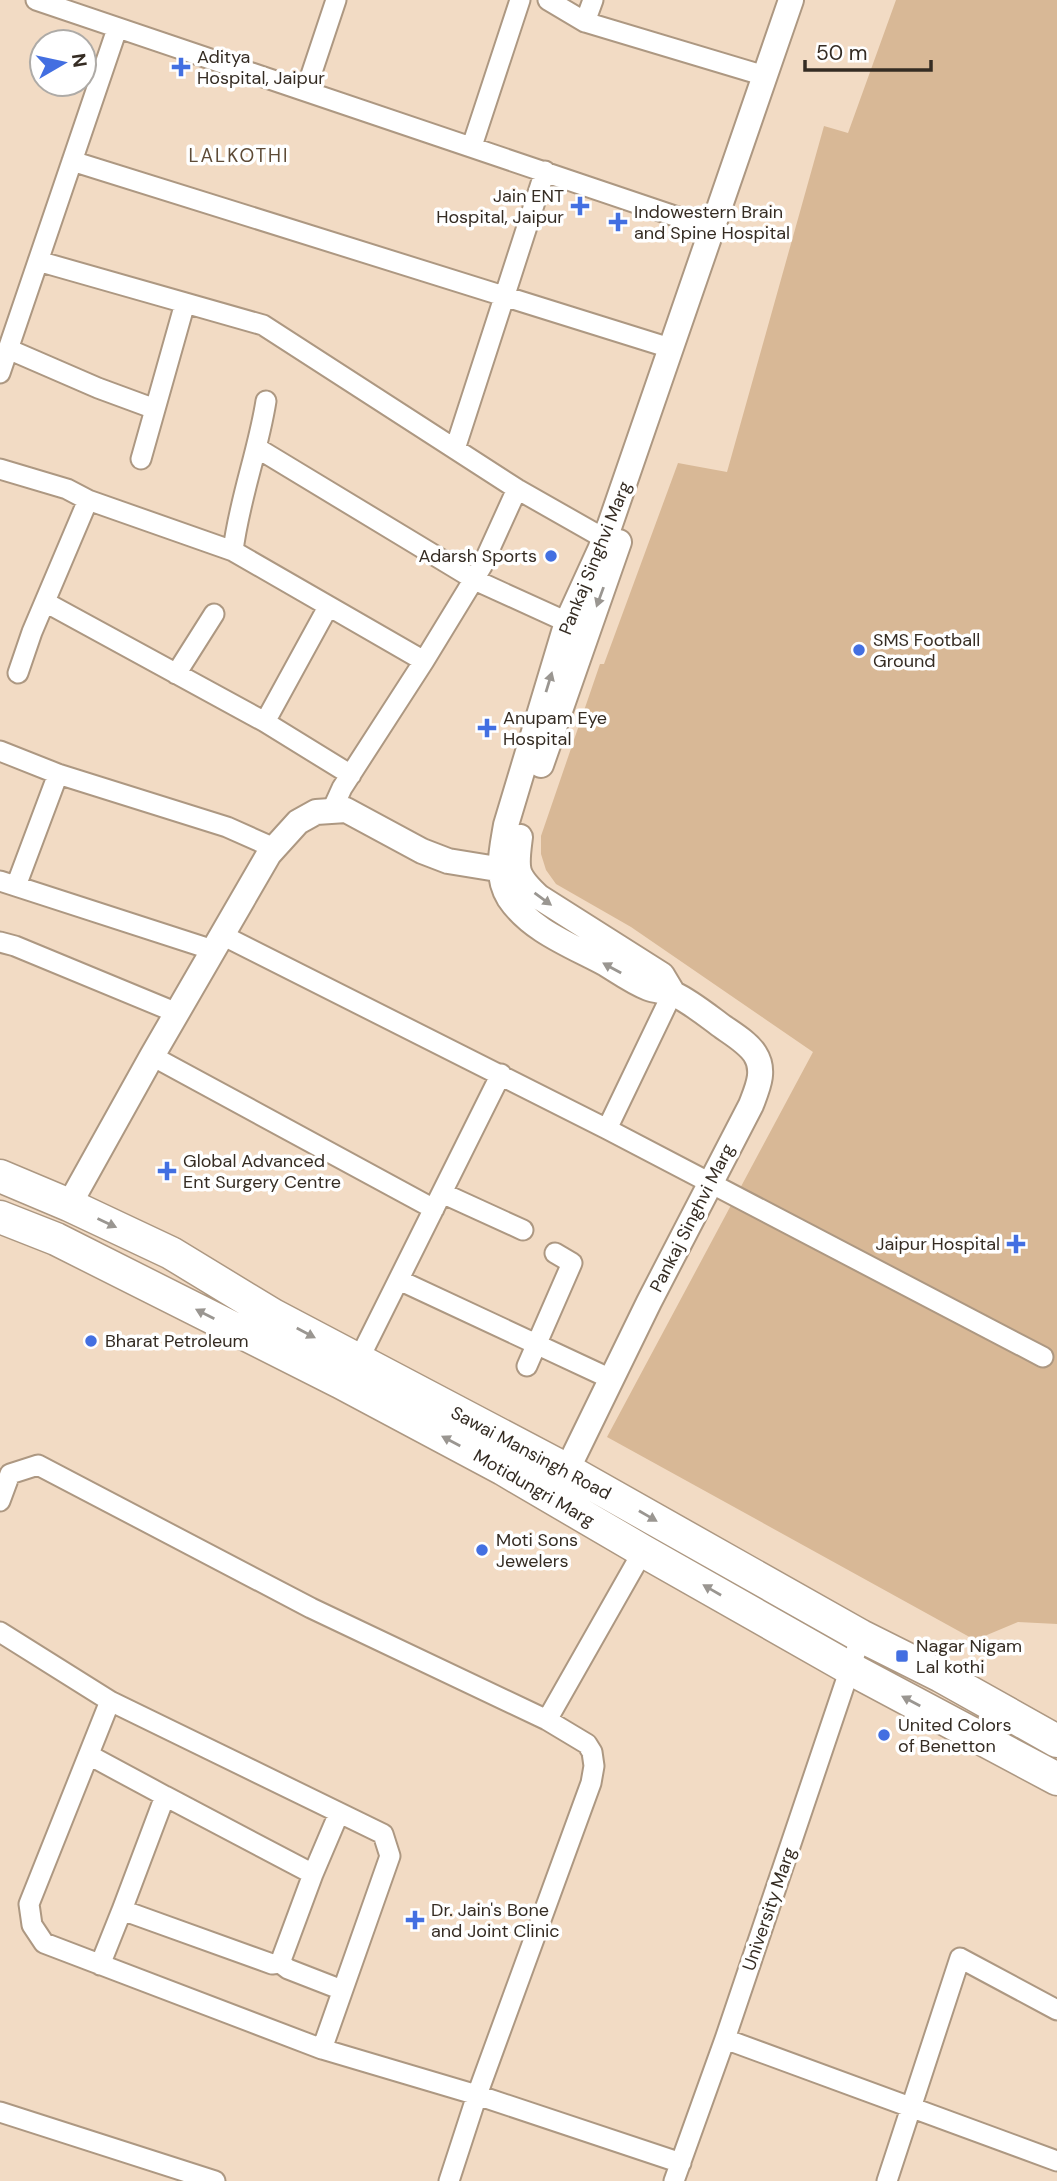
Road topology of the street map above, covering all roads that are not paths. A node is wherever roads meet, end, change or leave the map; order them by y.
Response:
1 (36, 0) edge
2 (336, 0) edge
3 (520, 0) edge
4 (548, 0) edge
5 (593, 0) edge
6 (791, 0) edge
7 (805, 0) edge
8 (585, 22) junction
9 (117, 29) junction
10 (765, 76) junction
11 (306, 90) junction
12 (472, 146) junction
13 (72, 161) junction
14 (545, 171) junction
15 (720, 231) junction
16 (38, 261) junction
17 (505, 295) junction
18 (185, 303) junction
19 (8, 349) junction
20 (677, 350) junction
21 (0, 373) edge
22 (266, 401) dead end
23 (155, 409) junction
24 (257, 448) junction
25 (455, 449) junction
26 (141, 459) dead end
27 (0, 469) edge
28 (517, 489) junction
29 (88, 500) junction
30 (611, 542) junction
31 (233, 551) junction
32 (474, 579) junction
33 (45, 602) junction
34 (328, 607) junction
35 (214, 614) dead end
36 (578, 626) junction
37 (424, 661) junction
38 (18, 673) dead end
39 (176, 674) junction
40 (265, 722) junction
41 (0, 751) edge
42 (58, 774) junction
43 (351, 775) junction
44 (332, 810) junction
45 (274, 848) junction
46 (509, 866) junction
47 (8, 883) edge
48 (0, 942) edge
49 (218, 943) junction
50 (674, 995) junction
51 (177, 1013) junction
52 (152, 1056) junction
53 (501, 1074) junction
54 (607, 1129) junction
55 (0, 1176) edge
56 (709, 1183) junction
57 (438, 1201) junction
58 (69, 1205) junction
59 (0, 1217) edge
60 (523, 1230) dead end
61 (555, 1253) dead end
62 (399, 1280) junction
63 (536, 1344) junction
64 (1043, 1357) dead end
65 (358, 1361) junction
66 (527, 1366) dead end
67 (611, 1379) junction
68 (567, 1470) junction
69 (0, 1501) edge
70 (643, 1551) junction
71 (0, 1632) edge
72 (861, 1636) junction
73 (849, 1668) junction
74 (110, 1701) junction
75 (547, 1720) junction
76 (1057, 1741) edge
77 (89, 1755) junction
78 (1057, 1779) edge
79 (165, 1796) junction
80 (340, 1813) junction
81 (313, 1874) junction
82 (122, 1910) junction
83 (280, 1963) junction
84 (100, 1965) junction
85 (342, 1990) junction
86 (1057, 2010) edge
87 (725, 2039) junction
88 (322, 2049) junction
89 (477, 2095) junction
90 (911, 2108) junction
91 (0, 2112) edge
92 (1057, 2161) edge
93 (677, 2172) edge
94 (215, 2181) edge
95 (449, 2181) edge
96 (887, 2181) edge

1 - 9 street
2 - 11 street
3 - 12 street
4 - 8 street
5 - 8 street
6 - 10 street, Pankaj Singhvi Marg
7 - 15 street, Pankaj Singhvi Marg
8 - 10 street
9 - 11 street
9 - 13 street
10 - 15 street, Pankaj Singhvi Marg
11 - 12 street
12 - 14 street
13 - 16 street
13 - 17 street
14 - 15 street
14 - 17 street
15 - 20 street, Pankaj Singhvi Marg
16 - 18 street
16 - 19 street
17 - 20 street
17 - 25 street
18 - 23 street
18 - 25 street
19 - 21 street
19 - 23 street
20 - 30 street, Pankaj Singhvi Marg
22 - 24 street
23 - 26 street
24 - 31 street
24 - 32 street
25 - 28 street
27 - 29 street
28 - 30 street
28 - 32 street
29 - 31 street
29 - 33 street
30 - 36 street, Pankaj Singhvi Marg
31 - 34 street
32 - 36 street
32 - 37 street
33 - 38 street
33 - 39 street
34 - 37 street
34 - 40 street
35 - 39 street
36 - 46 street, Pankaj Singhvi Marg
37 - 43 street
39 - 40 street
40 - 43 street
41 - 42 street
42 - 45 street
42 - 47 street
43 - 44 street
44 - 45 street
44 - 46 street
45 - 49 street
46 - 50 street, Pankaj Singhvi Marg
47 - 49 street
48 - 51 street
49 - 51 street
49 - 53 street
50 - 54 street
50 - 56 street, Pankaj Singhvi Marg
51 - 52 street
52 - 57 street
52 - 58 street
53 - 54 street
53 - 57 street
54 - 56 street
55 - 58 main road, Sawai Mansingh Road
56 - 64 street
56 - 67 street, Pankaj Singhvi Marg
57 - 60 street
57 - 62 street
58 -> 65 main road, Sawai Mansingh Road
70 -> 59 main road, Motidungri Marg
61 - 63 street
62 - 63 street
62 - 65 street
63 - 66 street
63 - 67 street
65 - 68 main road, Sawai Mansingh Road
67 - 68 street, Pankaj Singhvi Marg
68 -> 72 main road, Sawai Mansingh Road
69 - 75 street
73 -> 70 main road, Motidungri Marg
70 - 75 street
71 - 74 street
72 - 73 street, University Marg
72 - 76 main road, Sawai Mansingh Road
78 -> 73 main road, Motidungri Marg
73 - 87 street, University Marg
74 - 77 street
74 - 80 street
75 - 89 street
77 - 79 street
77 - 84 street
79 - 81 street
79 - 82 street
80 - 81 street
80 - 85 street
81 - 83 street
82 - 83 street
82 - 84 street
83 - 85 street
84 - 88 street
85 - 88 street
86 - 90 street
87 - 90 street
87 - 93 street, University Marg
88 - 89 street
89 - 93 street
89 - 95 street
90 - 92 street
90 - 96 street
91 - 94 street

